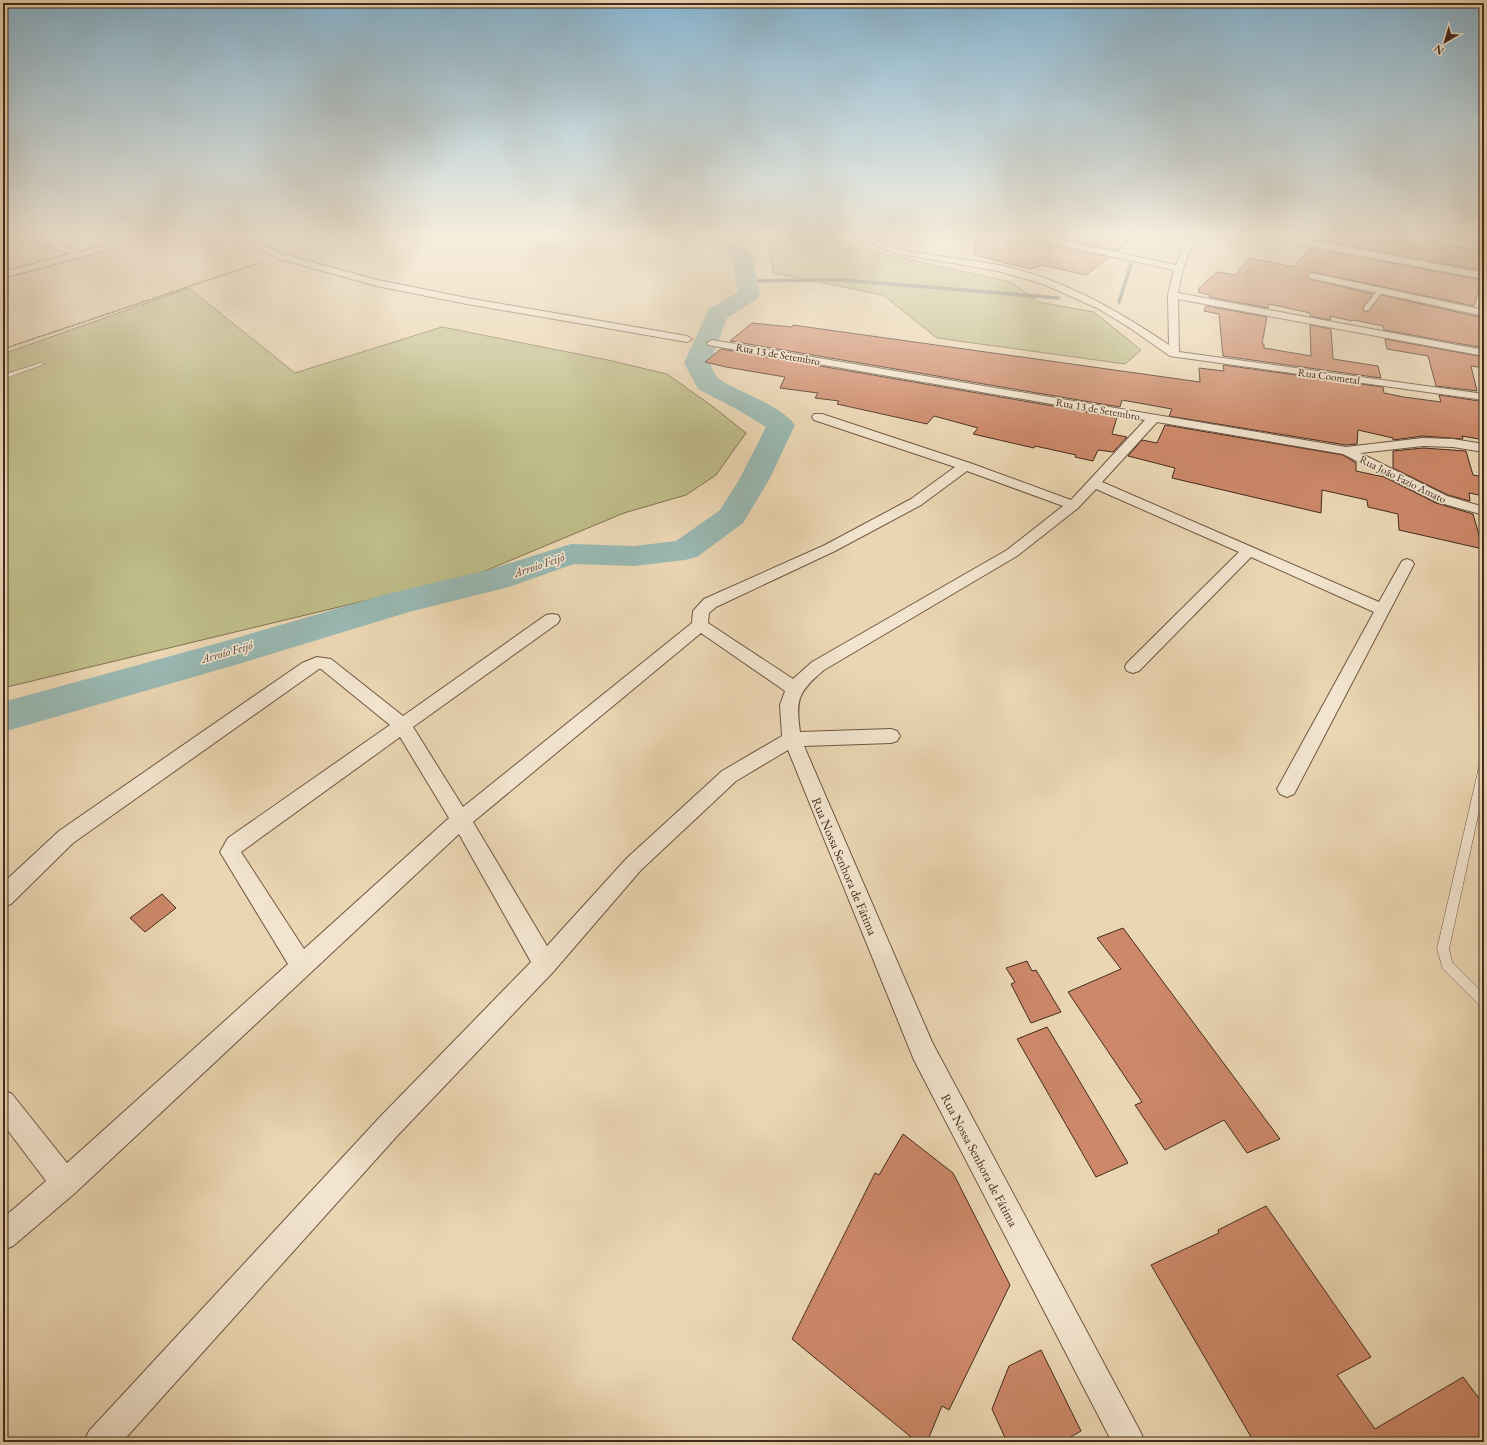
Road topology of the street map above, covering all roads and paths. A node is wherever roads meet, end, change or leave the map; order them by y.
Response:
1 (144, 301) edge
2 (470, 301) edge
3 (1088, 301) edge
4 (1174, 301) edge
5 (1208, 301) edge
6 (1372, 301) edge
7 (1429, 301) edge
8 (1366, 309) dead end
9 (1484, 313) edge
10 (687, 339) dead end
11 (712, 343) dead end
12 (3, 349) edge
13 (1484, 353) edge
14 (1174, 354) junction
15 (42, 364) dead end
16 (3, 377) edge
17 (1484, 397) edge
18 (818, 417) dead end
19 (1154, 418) junction
20 (1484, 448) edge
21 (1346, 451) junction
22 (965, 466) junction
23 (1094, 483) junction
24 (1073, 505) junction
25 (1484, 511) edge
26 (1249, 551) junction
27 (1407, 564) dead end
28 (1383, 610) junction
29 (552, 618) dead end
30 (700, 625) junction
31 (1133, 667) dead end
32 (794, 688) junction
33 (402, 725) junction
34 (890, 736) dead end
35 (792, 739) junction
36 (1484, 767) edge
37 (1287, 789) dead end
38 (460, 820) junction
39 (3, 897) edge
40 (544, 964) junction
41 (302, 966) junction
42 (1484, 1002) edge
43 (3, 1103) edge
44 (65, 1183) junction
45 (3, 1236) edge
46 (100, 1442) edge
47 (1129, 1442) edge

1 - 12 path
2 - 10 street
3 - 14 street
4 - 14 street
5 - 13 street
6 - 8 lane
7 - 9 street
11 - 19 street, Rua 13 de Setembro
14 - 17 street, Rua Coometal
15 - 16 lane
18 - 22 street
19 - 21 street, Rua 13 de Setembro
19 - 23 street, Rua Nossa Senhora de Fátima
20 - 21 street, Rua 13 de Setembro
21 - 25 street, Rua João Fazio Amato
22 - 24 street
22 - 30 street
23 - 24 street, Rua Nossa Senhora de Fátima
23 - 26 street
24 - 32 street, Rua Nossa Senhora de Fátima
26 - 28 street
26 - 31 street
27 - 28 street
28 - 37 street
29 - 33 street
30 - 32 street
30 - 38 street
32 - 35 street, Rua Nossa Senhora de Fátima
33 - 38 street
33 - 39 street
33 - 41 street
34 - 35 street
35 - 40 street
35 - 47 street, Rua Nossa Senhora de Fátima
36 - 42 lane
38 - 40 street
38 - 41 street
40 - 46 street
41 - 44 street
43 - 44 street
44 - 45 street

